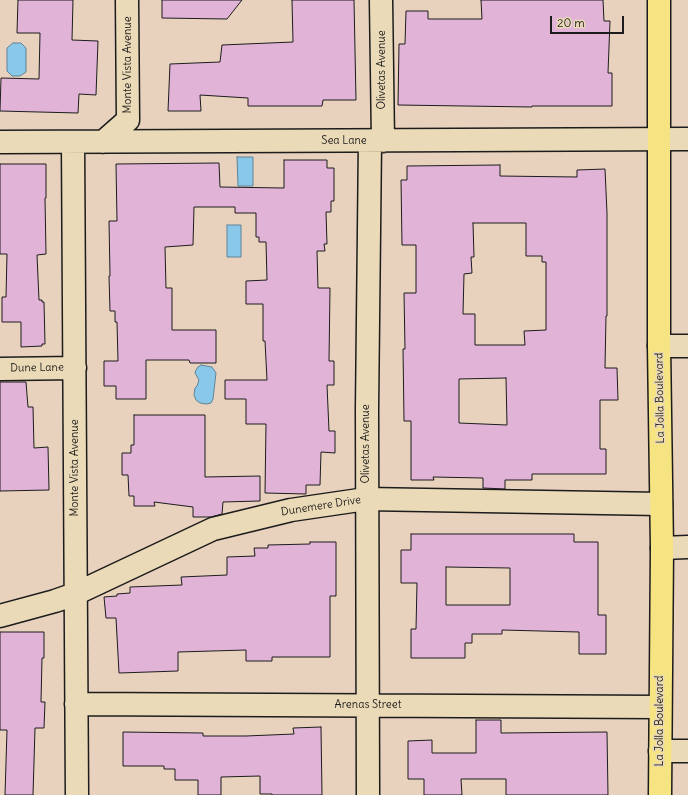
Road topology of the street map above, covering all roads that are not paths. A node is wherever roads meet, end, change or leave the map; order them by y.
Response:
1 (127, 0) edge
2 (381, 0) edge
3 (659, 0) edge
4 (659, 139) junction
5 (688, 139) edge
6 (376, 141) junction
7 (0, 142) edge
8 (74, 142) junction
9 (103, 142) junction
10 (659, 346) junction
11 (688, 346) edge
12 (74, 368) junction
13 (0, 369) edge
14 (366, 499) junction
15 (661, 504) junction
16 (688, 547) edge
17 (662, 548) junction
18 (76, 594) junction
19 (0, 616) edge
20 (76, 704) junction
21 (368, 705) junction
22 (660, 707) junction
23 (660, 751) junction
24 (688, 751) edge
25 (76, 795) edge
26 (368, 795) edge
27 (660, 795) edge

1 - 9 street, Monte Vista Avenue
2 - 6 street, Olivetas Avenue
3 - 4 main road, La Jolla Boulevard
4 - 5 street, Sea Lane
4 - 6 street, Sea Lane
4 - 10 main road, La Jolla Boulevard
6 - 9 street, Sea Lane
6 - 14 street, Olivetas Avenue
7 - 8 street, Sea Lane
8 - 9 street, Sea Lane
8 - 12 street, Monte Vista Avenue
10 - 11 street
10 - 15 main road, La Jolla Boulevard
12 - 13 street, Dune Lane
12 - 18 street, Monte Vista Avenue
14 - 15 street, Dunemere Drive
14 - 18 street, Dunemere Drive
14 - 21 street, Olivetas Avenue
15 - 17 main road, La Jolla Boulevard
16 - 17 street
17 - 22 main road, La Jolla Boulevard
18 - 19 street, Dunemere Drive
18 - 20 street, Monte Vista Avenue
20 - 21 street, Arenas Street
20 - 25 street, Monte Vista Avenue
21 - 22 street, Arenas Street
21 - 26 street, Olivetas Avenue
22 - 23 main road, La Jolla Boulevard
23 - 24 street
23 - 27 main road, La Jolla Boulevard

